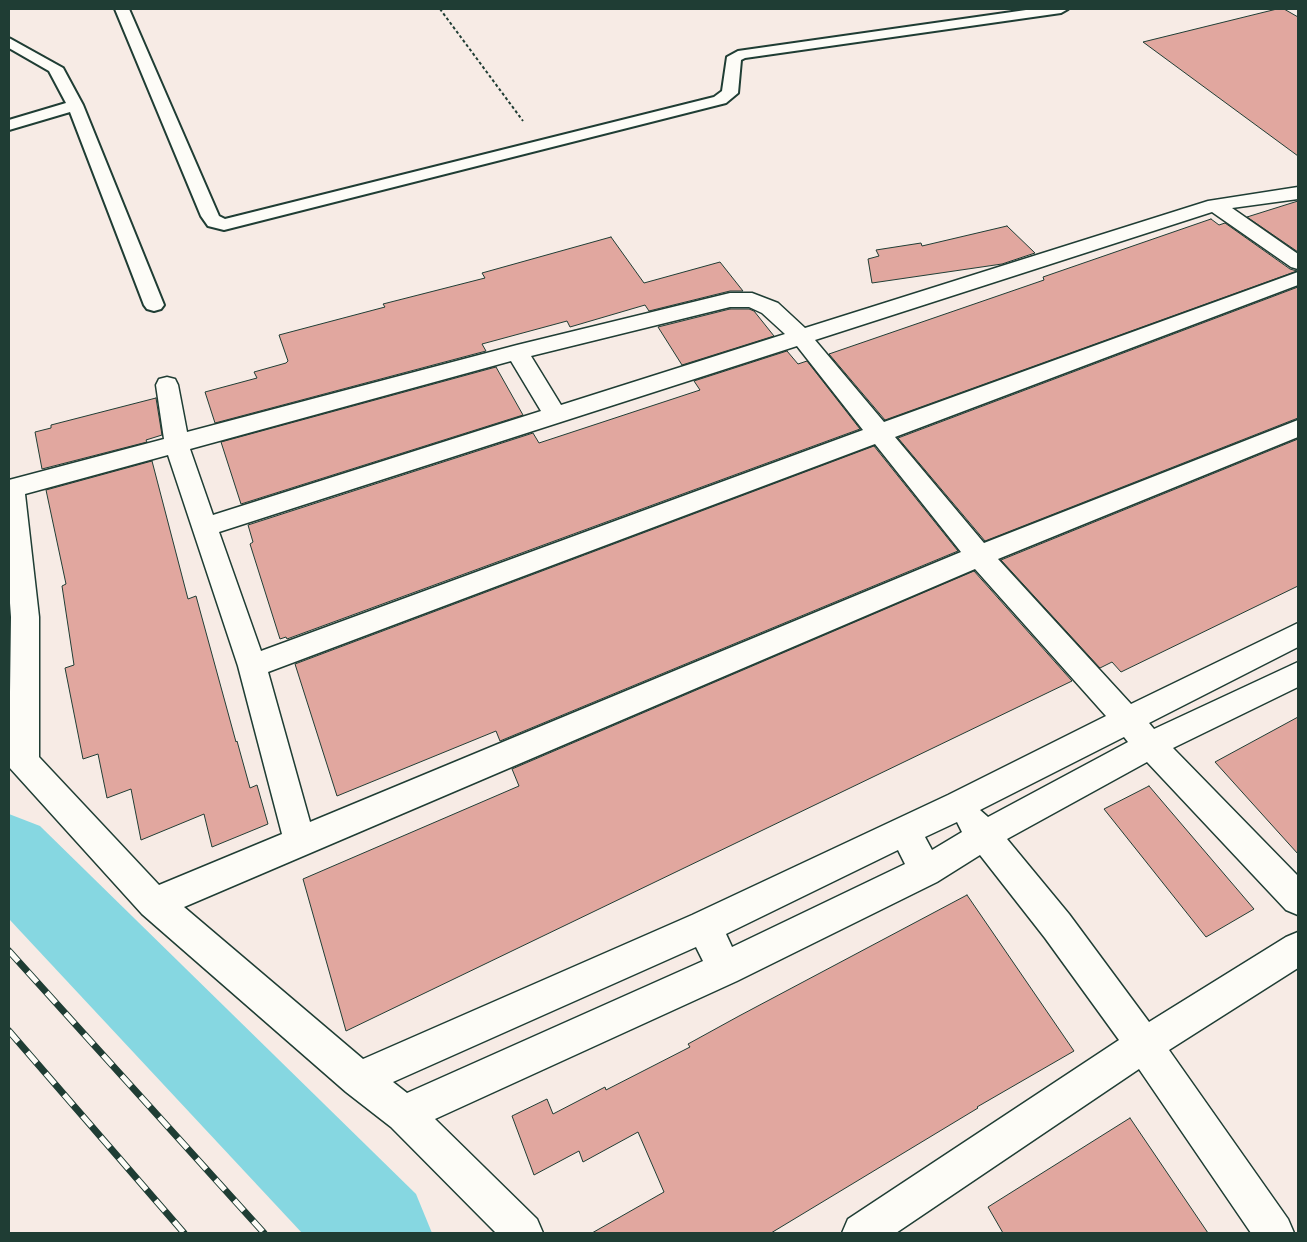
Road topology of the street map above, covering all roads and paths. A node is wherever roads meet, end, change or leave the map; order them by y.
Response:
1 (122, 9) edge
2 (440, 9) edge
3 (1060, 9) edge
4 (9, 42) edge
5 (75, 106) junction
6 (9, 125) edge
7 (541, 146) junction
8 (1298, 193) edge
9 (1215, 205) junction
10 (1298, 263) edge
11 (1298, 278) edge
12 (154, 305) dead end
13 (801, 337) junction
14 (517, 352) junction
15 (167, 385) dead end
16 (556, 417) junction
17 (1298, 428) edge
18 (880, 432) junction
19 (177, 445) junction
20 (11, 488) edge
21 (205, 527) junction
22 (979, 556) junction
23 (1298, 634) edge
24 (252, 666) junction
25 (1298, 674) edge
26 (1129, 720) junction
27 (1150, 745) junction
28 (16, 753) edge
29 (959, 805) junction
30 (904, 830) junction
31 (984, 836) junction
32 (300, 843) junction
33 (926, 871) junction
34 (1298, 899) edge
35 (154, 903) junction
36 (704, 926) junction
37 (1298, 949) edge
38 (725, 969) junction
39 (1144, 1045) junction
40 (359, 1079) junction
41 (404, 1114) junction
42 (523, 1233) edge
43 (862, 1233) edge
44 (1274, 1233) edge

1 - 7 lane
2 - 7 path
3 - 7 lane
4 - 5 lane
5 - 6 lane
5 - 12 lane
8 - 9 street
9 - 10 street
9 - 13 street
11 - 18 street
13 - 14 street
13 - 16 street
13 - 18 street
14 - 16 street
14 - 19 street
15 - 19 street
16 - 21 street
17 - 22 street
18 - 22 street
18 - 24 street
19 - 20 street
19 - 21 street
20 - 28 street
21 - 24 street
22 - 26 street
22 - 32 street
23 - 26 street
24 - 32 street
25 - 27 street
26 - 27 street
26 - 29 street
27 - 31 street
27 - 34 street
28 - 35 street
29 - 30 street
29 - 31 street
30 - 33 street
30 - 36 street
31 - 33 street
31 - 39 street
32 - 35 street
33 - 38 street
35 - 40 street
36 - 38 street
36 - 40 street
37 - 39 street
38 - 41 street
39 - 43 street
39 - 44 street
40 - 41 street
41 - 42 street

